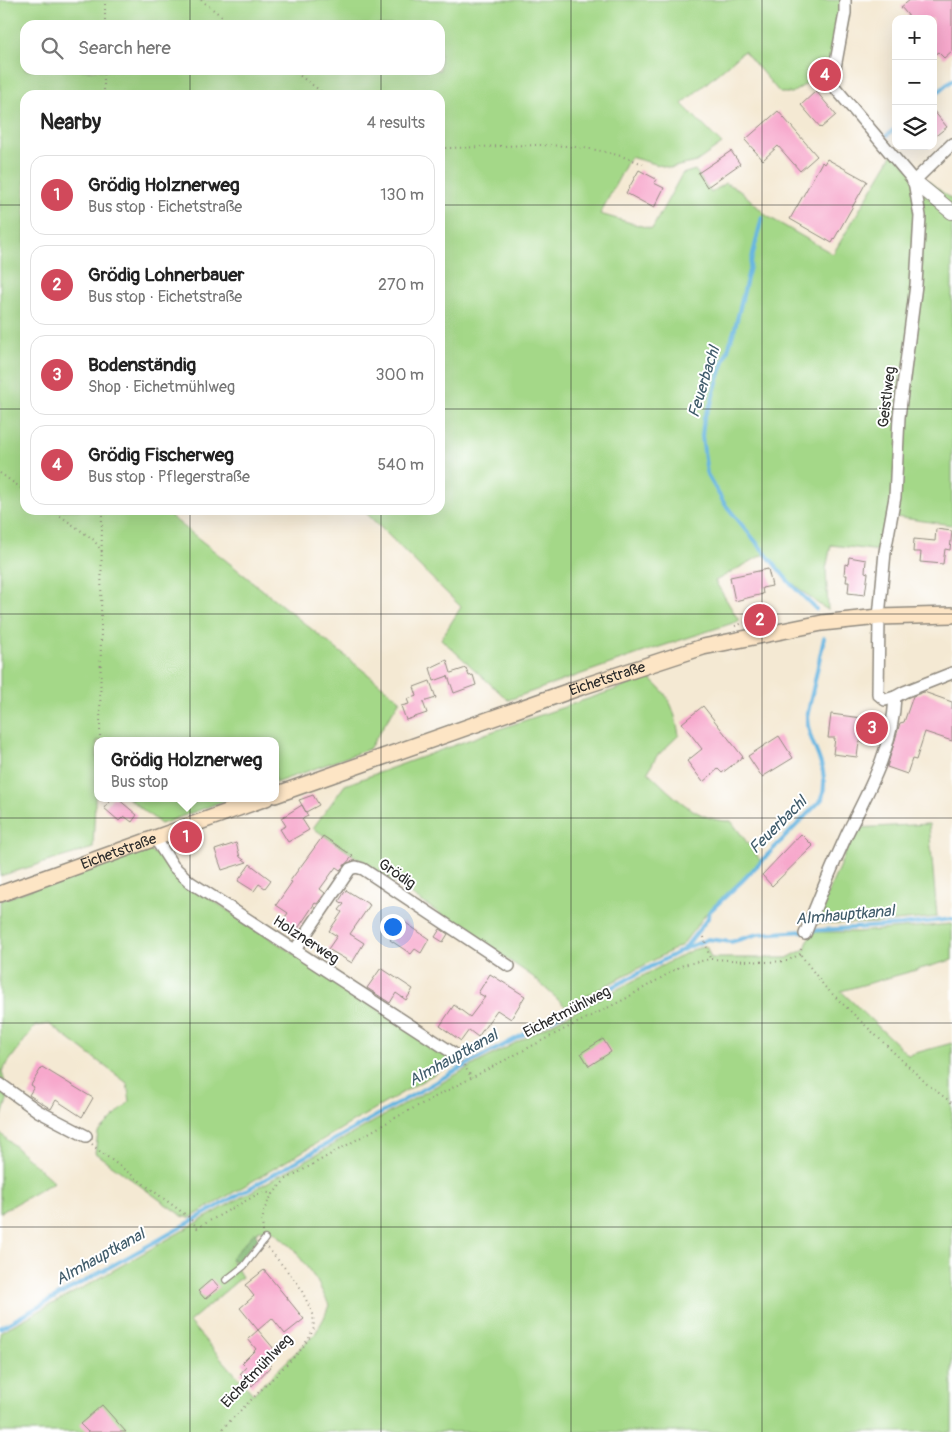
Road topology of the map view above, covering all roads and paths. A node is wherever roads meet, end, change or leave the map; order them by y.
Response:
1 (105, 0) edge
2 (201, 0) edge
3 (845, 0) edge
4 (105, 20) edge
5 (227, 20) edge
6 (104, 75) edge
7 (299, 75) edge
8 (104, 90) edge
9 (319, 90) edge
10 (952, 144) edge
11 (445, 148) edge
12 (643, 164) dead end
13 (914, 181) junction
14 (952, 212) edge
15 (0, 473) edge
16 (20, 487) edge
17 (59, 515) edge
18 (102, 515) edge
19 (102, 552) junction
20 (952, 615) edge
21 (879, 617) junction
22 (952, 673) edge
23 (895, 697) junction
24 (100, 737) edge
25 (279, 794) edge
26 (255, 802) edge
27 (155, 838) junction
28 (0, 894) edge
29 (807, 929) joint
30 (704, 937) dead end
31 (295, 950) junction
32 (800, 954) junction
33 (710, 959) junction
34 (509, 966) dead end
35 (456, 1055) joint
36 (472, 1078) junction
37 (0, 1084) edge
38 (952, 1103) edge
39 (86, 1136) joint
40 (273, 1194) junction
41 (265, 1239) junction
42 (226, 1280) dead end
43 (219, 1432) edge

1 - 4 path
2 - 5 path
3 - 13 street
6 - 8 path
7 - 9 path
10 - 13 street
11 - 12 path
13 - 14 street
13 - 21 street, Geistlweg
15 - 16 path
17 - 19 path
18 - 19 path
19 - 24 path
20 - 21 main road, Eichetstraße
21 - 23 street
21 - 25 main road, Eichetstraße
22 - 23 street
23 - 29 street
26 - 27 main road, Eichetstraße
27 - 28 main road, Eichetstraße
27 - 31 street, Holznerweg
29 - 32 path
30 - 33 path
31 - 34 street, Grödig
31 - 35 street, Holznerweg
32 - 33 path, Eichetmühlweg
32 - 38 path
33 - 36 path, Eichetmühlweg
35 - 36 path
36 - 40 path, Eichetmühlweg
37 - 39 street
39 - 40 path
40 - 41 path, Eichetmühlweg
41 - 42 lane
41 - 43 path, Eichetmühlweg

